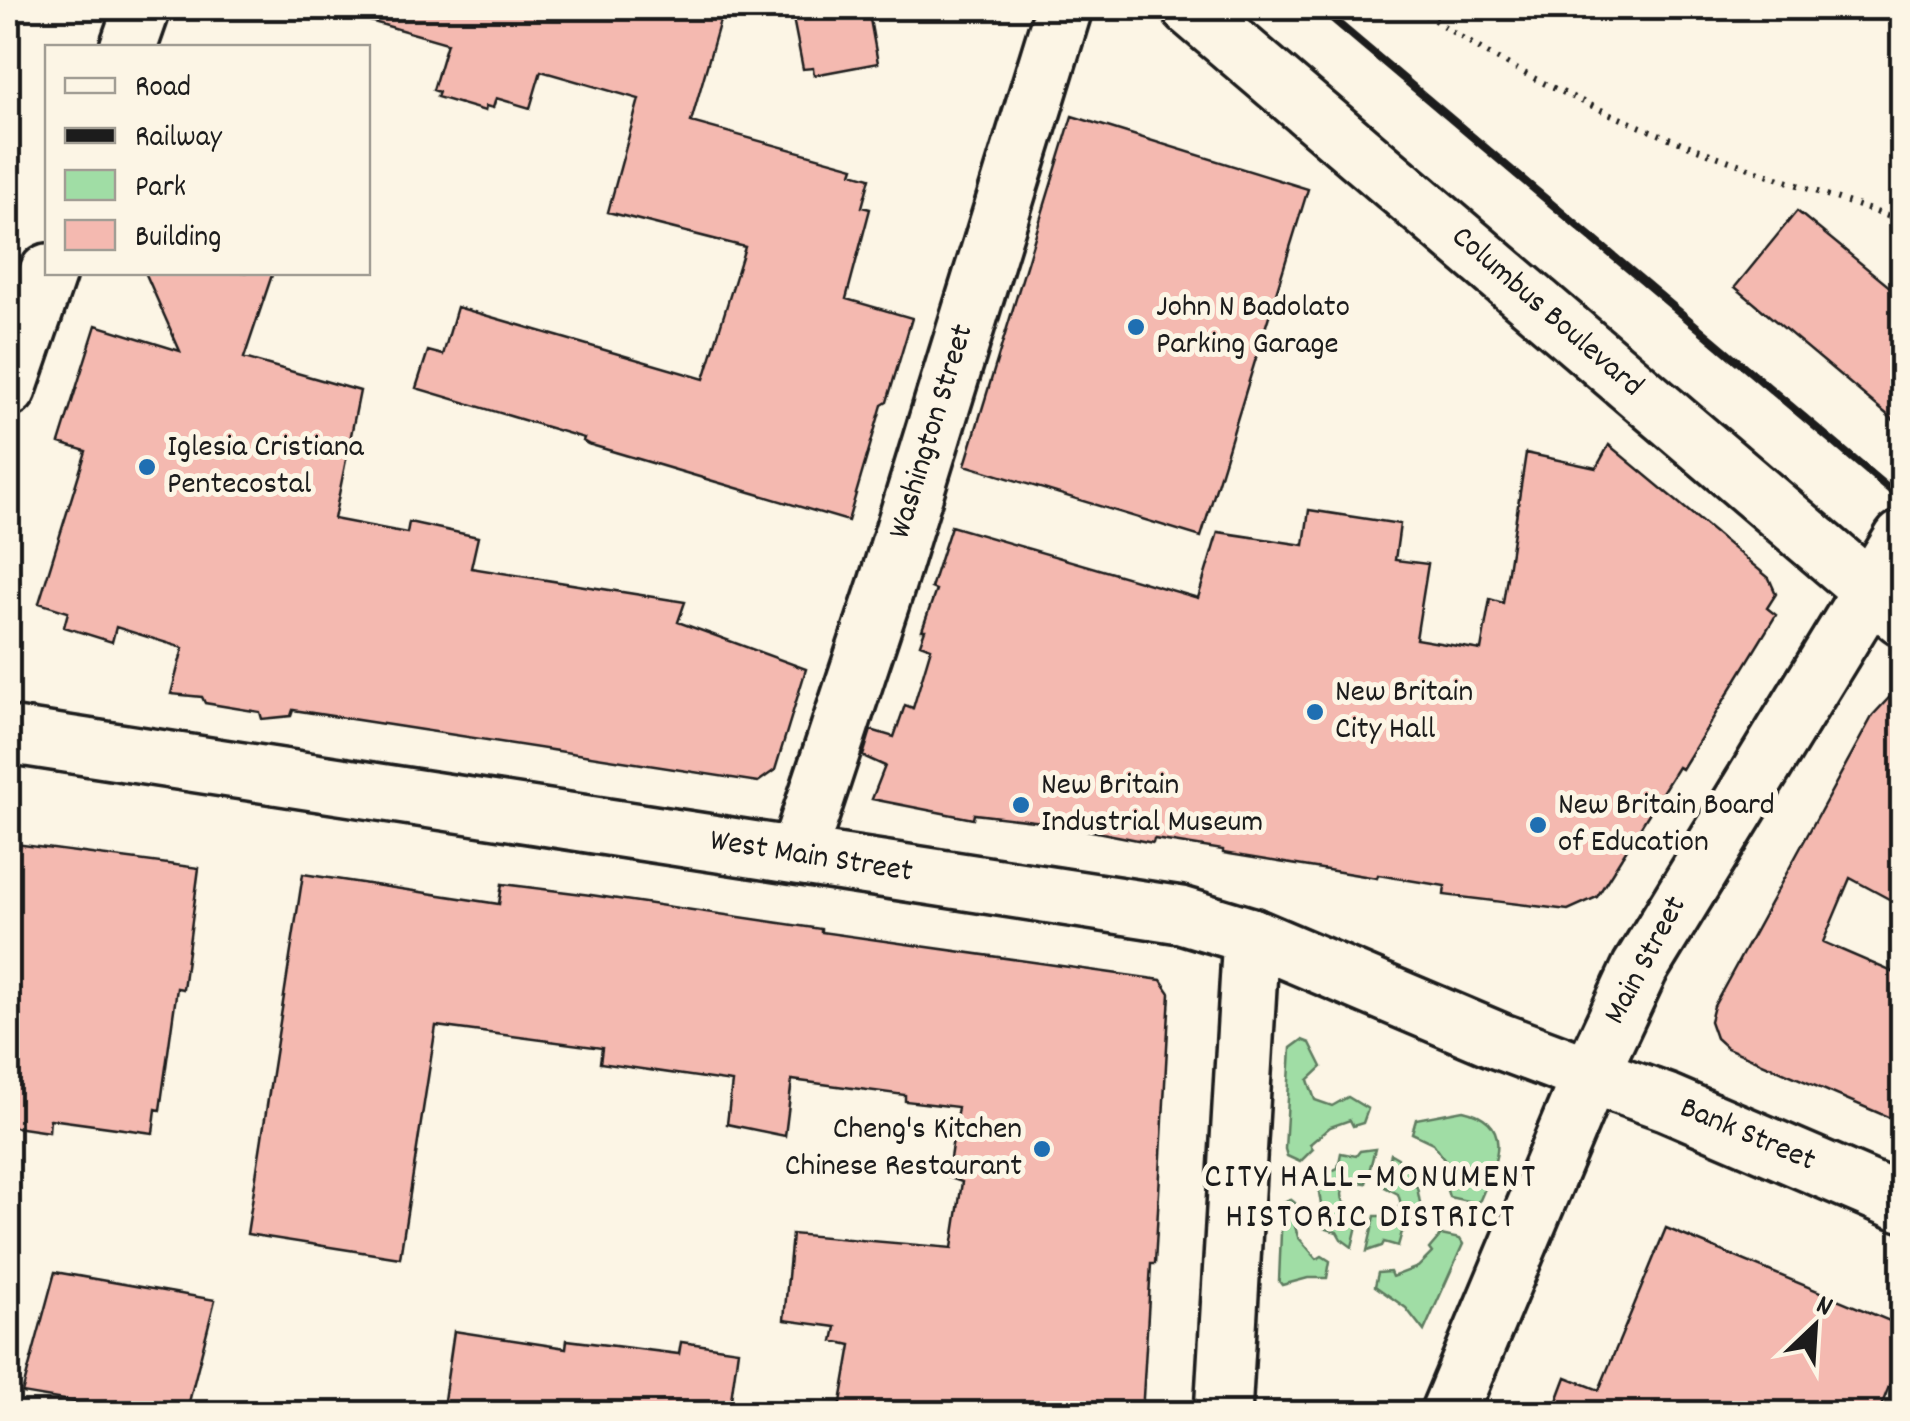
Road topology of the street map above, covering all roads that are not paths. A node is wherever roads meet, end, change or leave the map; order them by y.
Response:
1 (142, 8) edge
2 (1064, 8) edge
3 (1190, 8) edge
4 (129, 45) edge
5 (47, 275) edge
6 (8, 389) edge
7 (1902, 538) edge
8 (1886, 603) edge
9 (8, 736) edge
10 (797, 856) junction
11 (1251, 936) junction
12 (1590, 1074) junction
13 (1902, 1202) edge
14 (1223, 1414) edge
15 (1448, 1414) edge

1 - 4 main road
2 - 10 main road, Washington Street
3 - 8 main road, Columbus Boulevard
5 - 6 main road
7 - 8 main road, Main Street
8 - 12 main road, Main Street
9 - 10 main road, West Main Street
10 - 11 main road, West Main Street
11 - 12 main road, West Main Street
11 - 14 main road
12 - 13 main road, Bank Street
12 - 15 main road, Main Street

